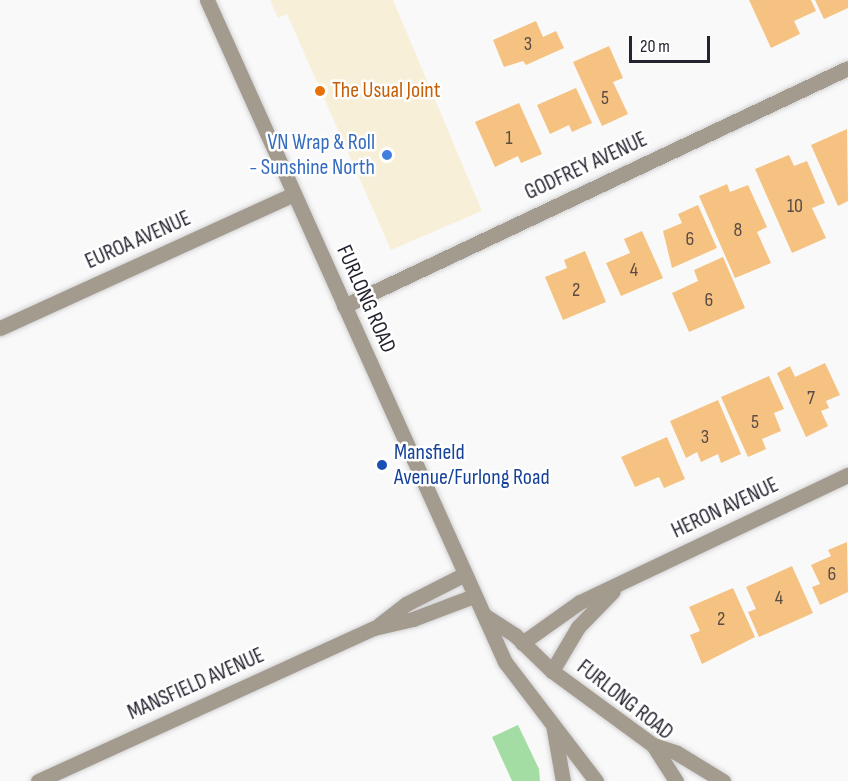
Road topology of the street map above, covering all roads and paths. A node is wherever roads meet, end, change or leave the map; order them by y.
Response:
1 (207, 0) edge
2 (848, 68) edge
3 (294, 194) junction
4 (344, 306) junction
5 (0, 328) edge
6 (848, 475) edge
7 (464, 575) junction
8 (621, 583) junction
9 (474, 596) junction
10 (484, 615) junction
11 (374, 628) junction
12 (522, 643) junction
13 (552, 671) junction
14 (553, 723) junction
15 (653, 745) junction
16 (38, 781) edge
17 (563, 781) edge
18 (596, 781) edge
19 (676, 781) edge
20 (723, 781) edge

1 - 3 street, FURLONG ROAD
2 - 4 street, GODFREY AVENUE
3 - 4 street, FURLONG ROAD
3 - 5 street, EUROA AVENUE
4 - 7 street, FURLONG ROAD
6 - 8 street, HERON AVENUE
7 - 9 street, FURLONG ROAD
7 - 11 street, MANSFIELD AVENUE
8 - 12 street, HERON AVENUE
8 - 13 street, HERON AVENUE
9 - 10 street, FURLONG ROAD
9 - 11 street, MANSFIELD AVENUE
10 - 12 street, FURLONG ROAD
10 - 14 street, FURLONG ROAD
11 - 16 street, MANSFIELD AVENUE
12 - 13 street, FURLONG ROAD
13 - 15 street, FURLONG ROAD
14 - 17 street
14 - 18 street, FURLONG ROAD
15 - 19 street, FURLONG ROAD
15 - 20 street

